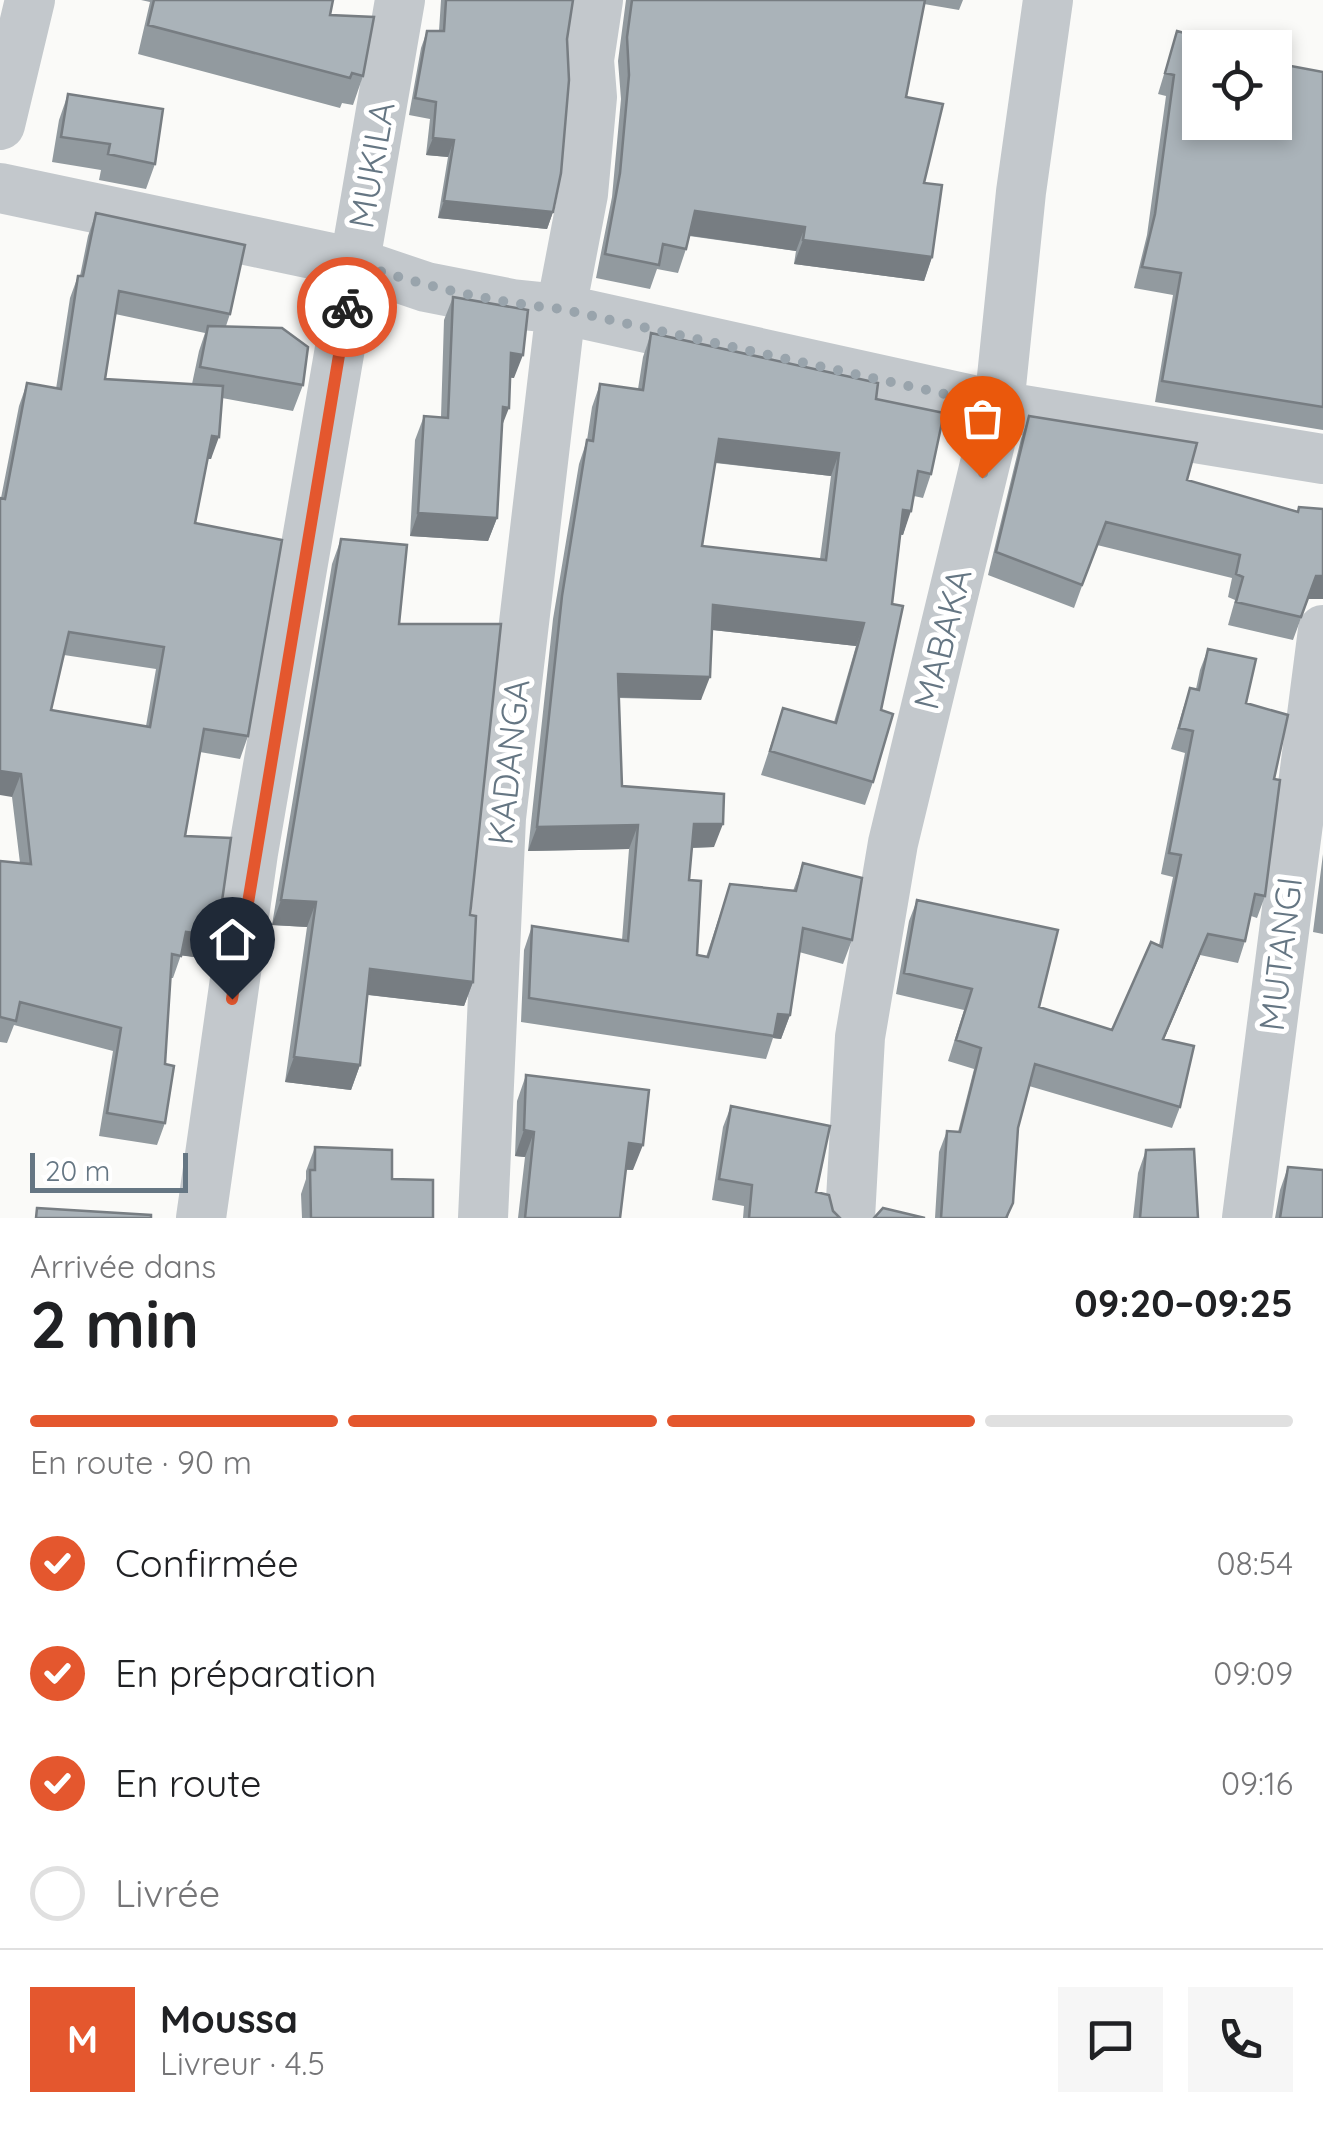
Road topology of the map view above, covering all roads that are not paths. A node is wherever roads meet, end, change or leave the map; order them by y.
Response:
1 (30, 0) edge
2 (400, 0) edge
3 (598, 0) edge
4 (1048, 0) edge
5 (0, 125) edge
6 (0, 188) edge
7 (355, 263) junction
8 (561, 309) junction
9 (999, 406) junction
10 (1323, 459) edge
11 (1323, 630) edge
12 (201, 1218) edge
13 (483, 1218) edge
14 (850, 1218) edge
15 (1248, 1218) edge

1 - 5 street
2 - 7 street, MUKILA
3 - 8 street, KADANGA
4 - 9 street, MABAKA
6 - 7 street
7 - 8 street
7 - 12 street, MUKILA
8 - 9 street
8 - 13 street, KADANGA
9 - 10 street
9 - 14 street, MABAKA
11 - 15 street, MUTANGI

